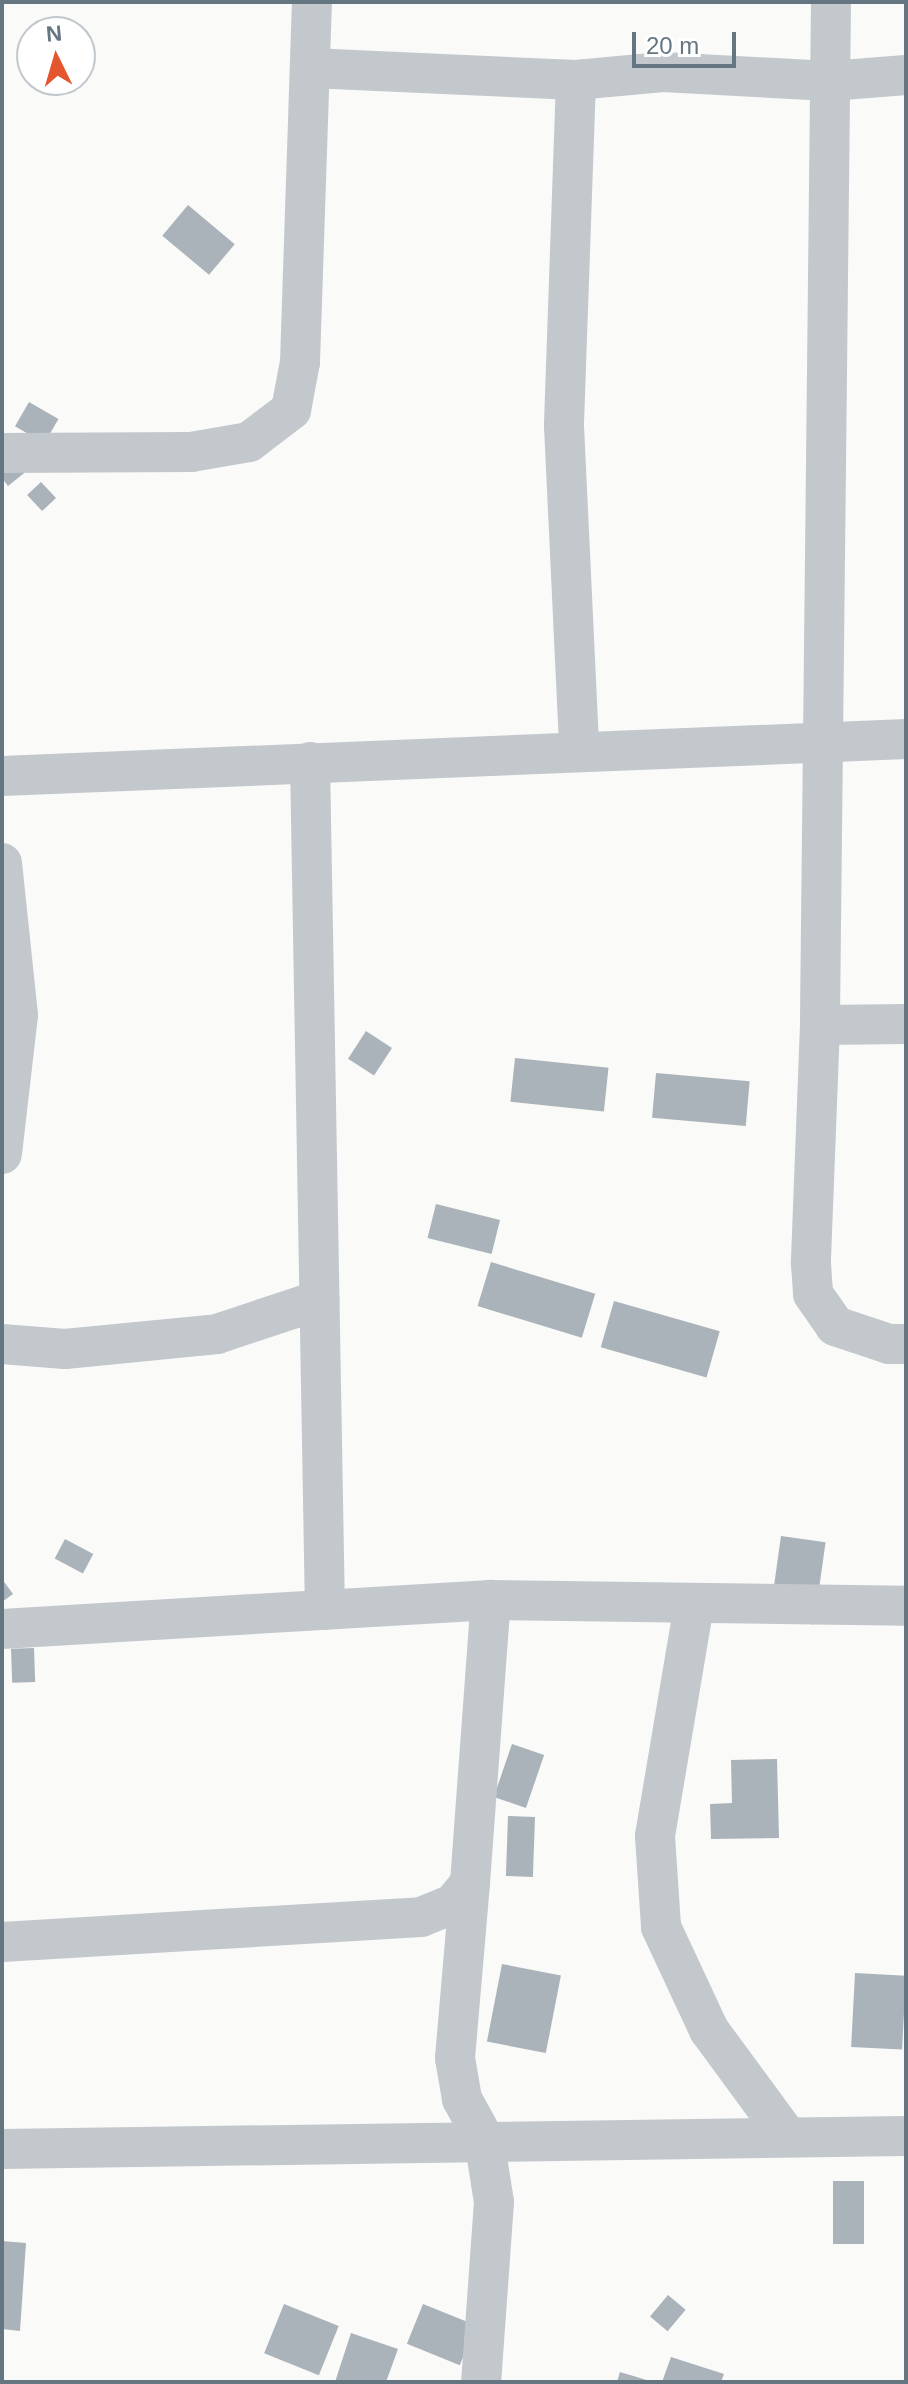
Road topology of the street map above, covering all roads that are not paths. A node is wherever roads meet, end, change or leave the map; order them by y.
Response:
1 (312, 2) edge
2 (831, 2) edge
3 (310, 68) junction
4 (906, 75) edge
5 (576, 80) junction
6 (830, 81) junction
7 (2, 453) edge
8 (823, 739) junction
9 (906, 739) edge
10 (579, 750) junction
11 (310, 762) junction
12 (2, 776) edge
13 (2, 863) edge
14 (906, 1024) edge
15 (820, 1025) junction
16 (2, 1154) edge
17 (319, 1300) junction
18 (2, 1344) edge
19 (906, 1344) edge
20 (491, 1600) junction
21 (694, 1605) junction
22 (906, 1606) edge
23 (325, 1610) junction
24 (2, 1629) edge
25 (470, 1883) junction
26 (2, 1942) edge
27 (787, 2136) junction
28 (906, 2136) edge
29 (484, 2139) junction
30 (2, 2149) edge
31 (481, 2382) edge

1 - 3 street
2 - 6 street
3 - 5 street
3 - 7 street
4 - 6 street
5 - 6 street
5 - 10 street
6 - 8 street
8 - 9 street
8 - 10 street
8 - 15 street
10 - 11 street
11 - 12 street
11 - 17 street
13 - 16 street
14 - 15 street
15 - 19 street
17 - 18 street
17 - 23 street
20 - 21 street
20 - 23 street
20 - 25 street
21 - 22 street
21 - 27 street
23 - 24 street
25 - 26 street
25 - 29 street
27 - 28 street
27 - 29 street
29 - 30 street
29 - 31 street

